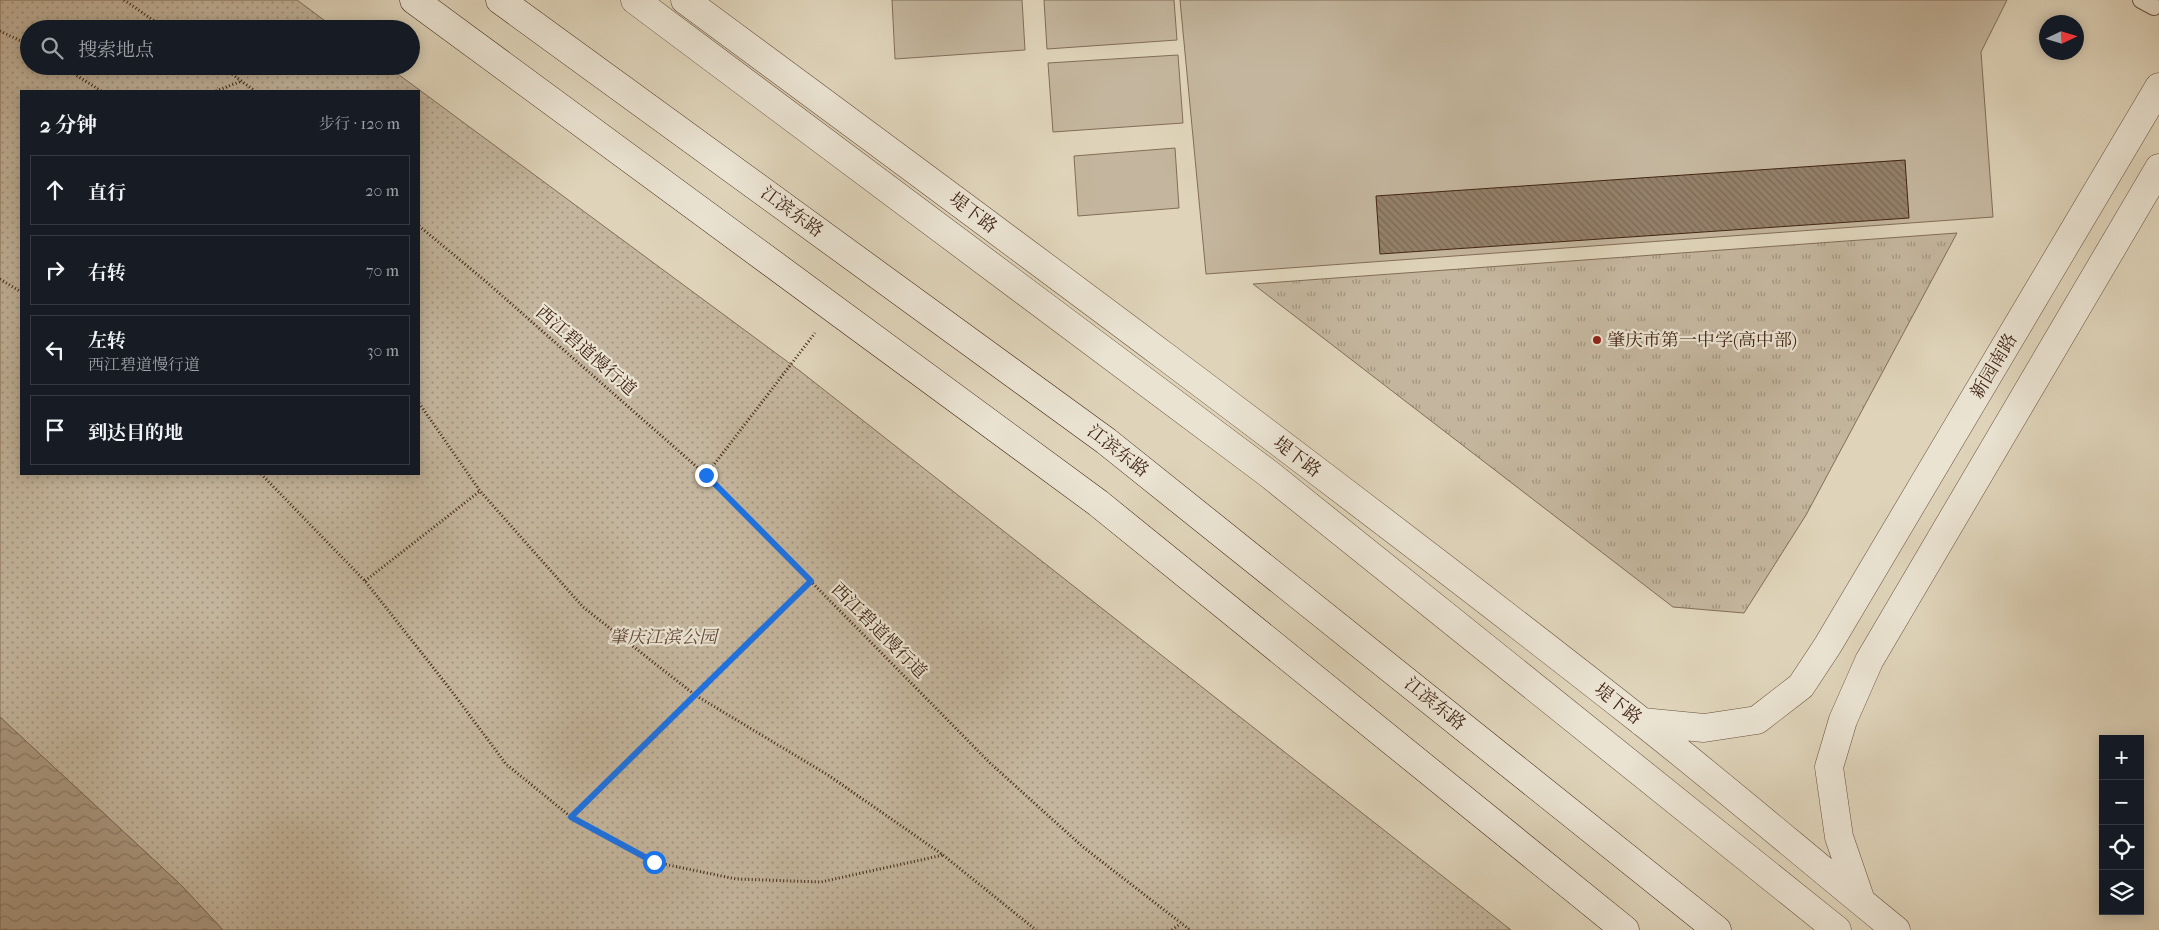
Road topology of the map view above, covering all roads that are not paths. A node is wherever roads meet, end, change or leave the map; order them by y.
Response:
1 (414, 0) edge
2 (500, 0) edge
3 (635, 0) edge
4 (685, 0) edge
5 (2159, 87) edge
6 (2159, 168) edge
7 (1828, 645) junction
8 (1869, 661) junction
9 (1642, 722) junction
10 (1861, 902) junction
11 (1625, 930) edge
12 (1716, 930) edge
13 (1837, 930) edge
14 (1896, 930) edge

1 - 11 street
2 - 12 street, 江滨东路
3 - 13 street, 堤下路
4 - 9 street, 堤下路
5 - 7 street, 新园南路
6 - 8 street
7 - 8 street
7 - 9 street, 新园南路
8 - 10 street
9 - 10 street, 堤下路
10 - 14 street, 堤下路

